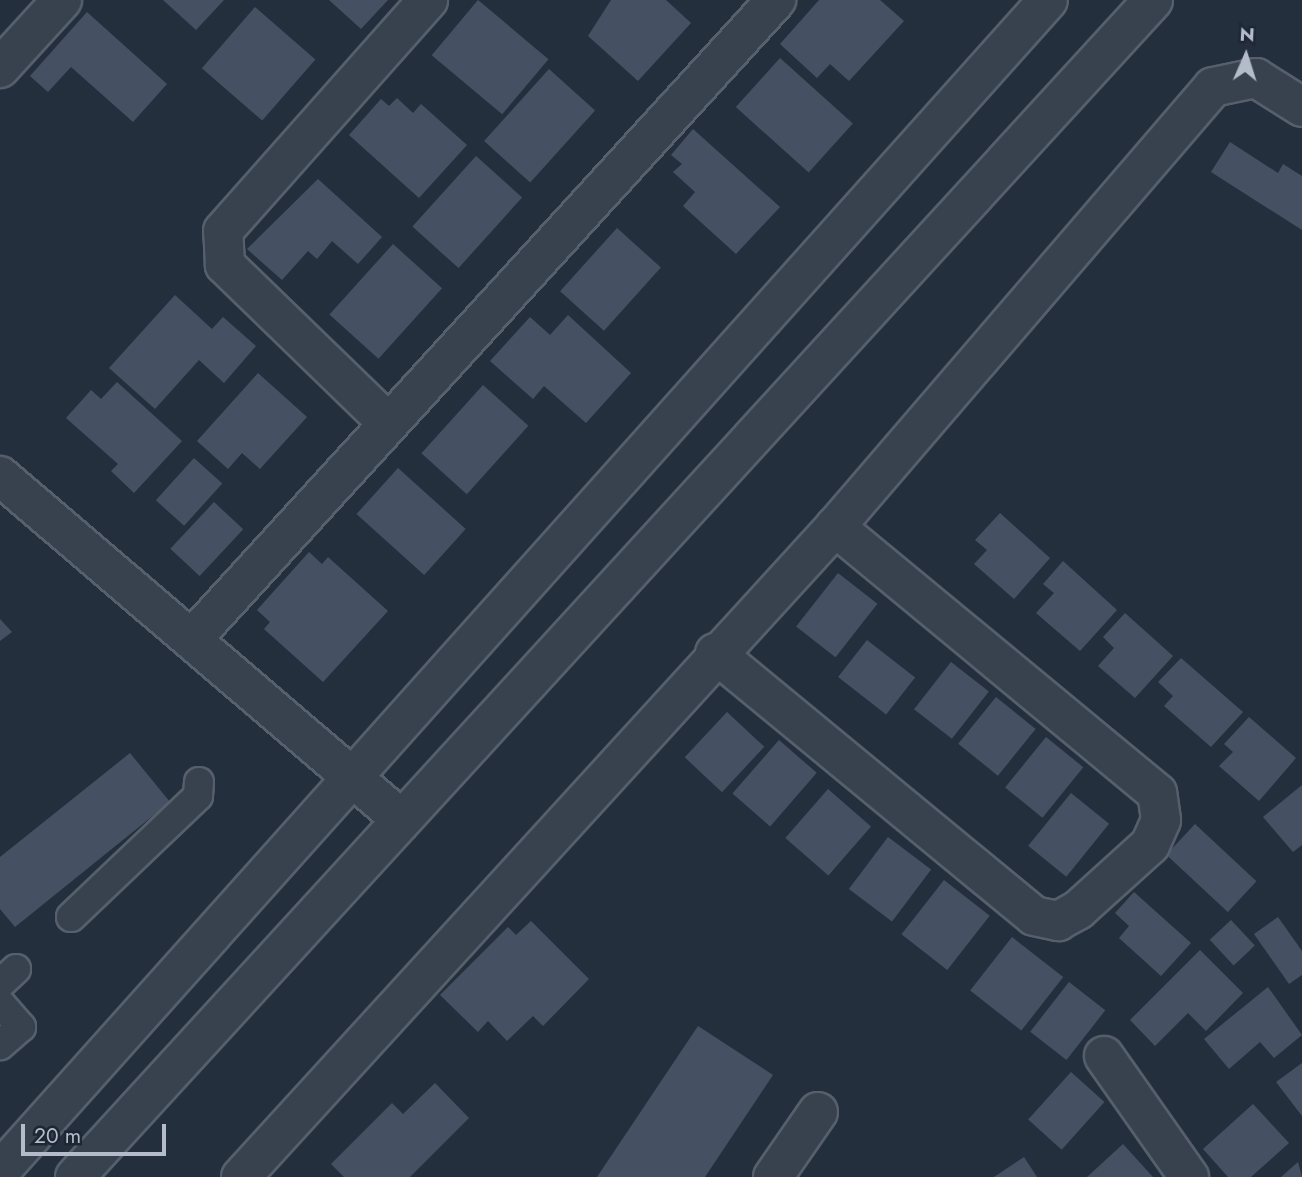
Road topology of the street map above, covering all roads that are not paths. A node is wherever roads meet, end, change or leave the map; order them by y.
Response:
1 (62, 0) edge
2 (428, 0) edge
3 (776, 0) edge
4 (1048, 0) edge
5 (1153, 0) edge
6 (0, 68) edge
7 (1302, 107) edge
8 (387, 422) junction
9 (0, 476) edge
10 (835, 527) junction
11 (192, 639) junction
12 (715, 653) junction
13 (352, 776) junction
14 (199, 782) dead end
15 (402, 820) junction
16 (71, 917) dead end
17 (0, 1003) edge
18 (0, 1045) edge
19 (1104, 1056) dead end
20 (818, 1112) dead end
21 (0, 1171) edge
22 (75, 1177) edge
23 (241, 1177) edge
24 (774, 1177) edge
25 (1189, 1177) edge

1 - 6 street
2 - 8 street
3 - 8 street
4 - 13 street
5 - 15 street
7 - 10 street
8 - 11 street
9 - 11 street
10 - 12 street
10 - 12 street
11 - 13 street
12 - 23 street
13 - 15 street
13 - 21 street
14 - 16 lane
15 - 22 street
17 - 18 lane
19 - 25 street
20 - 24 street

